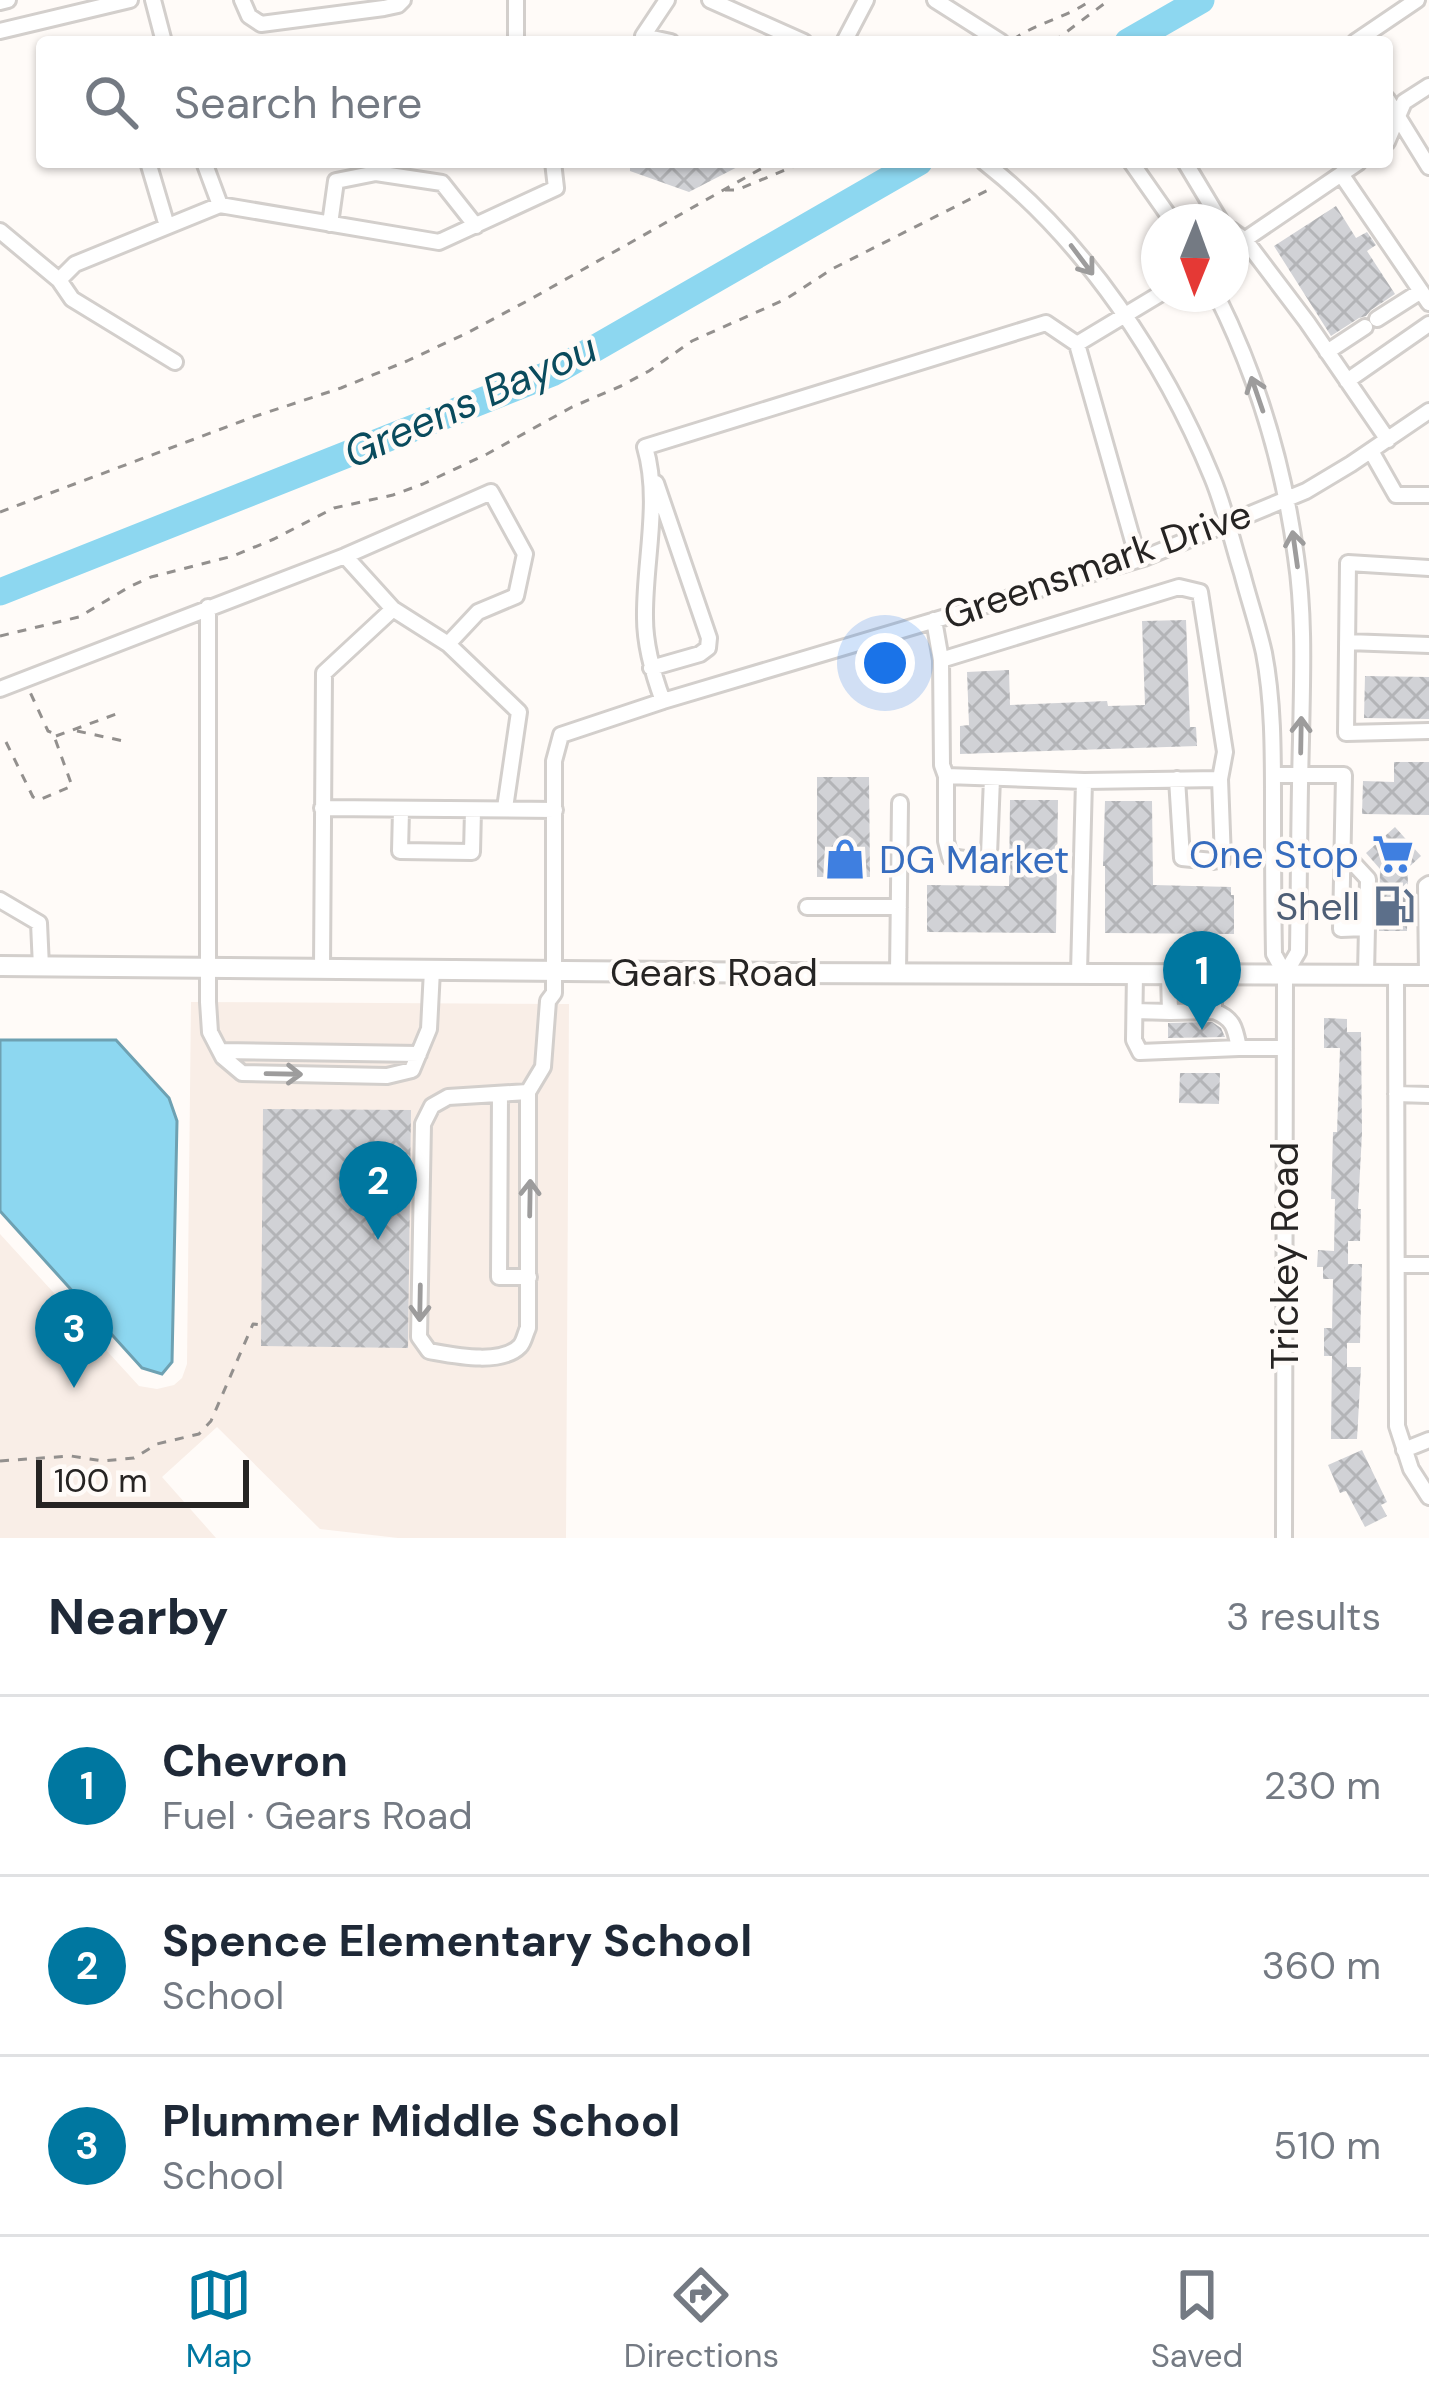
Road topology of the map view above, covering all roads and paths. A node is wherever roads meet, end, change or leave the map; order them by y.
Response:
1 (130, 0) edge
2 (153, 0) edge
3 (242, 0) edge
4 (403, 0) edge
5 (516, 0) edge
6 (667, 0) edge
7 (710, 0) edge
8 (866, 0) edge
9 (935, 0) edge
10 (1091, 0) edge
11 (1109, 0) edge
12 (1417, 0) edge
13 (0, 31) edge
14 (162, 36) edge
15 (516, 36) edge
16 (645, 36) edge
17 (791, 36) edge
18 (847, 36) edge
19 (992, 36) edge
20 (1018, 36) edge
21 (1061, 36) edge
22 (1364, 36) edge
23 (1429, 86) edge
24 (1393, 109) edge
25 (1398, 117) junction
26 (1393, 128) edge
27 (1429, 167) edge
28 (150, 168) edge
29 (206, 168) edge
30 (554, 168) edge
31 (762, 168) edge
32 (790, 168) edge
33 (991, 168) edge
34 (1135, 168) edge
35 (1189, 168) edge
36 (1350, 168) edge
37 (1342, 174) junction
38 (1006, 180) junction
39 (723, 190) junction
40 (1160, 204) edge
41 (1210, 204) edge
42 (220, 205) junction
43 (330, 224) junction
44 (167, 226) junction
45 (476, 226) junction
46 (0, 232) edge
47 (1249, 237) edge
48 (1249, 257) edge
49 (59, 280) junction
50 (1425, 297) edge
51 (1141, 306) edge
52 (1225, 312) edge
53 (1124, 316) junction
54 (1429, 324) edge
55 (1077, 344) junction
56 (1328, 352) junction
57 (175, 362) dead end
58 (1347, 380) junction
59 (1429, 411) edge
60 (1388, 440) junction
61 (1371, 452) junction
62 (652, 472) junction
63 (1429, 495) edge
64 (1286, 499) junction
65 (0, 512) edge
66 (1227, 523) junction
67 (345, 556) junction
68 (1138, 559) junction
69 (1429, 568) edge
70 (208, 607) junction
71 (393, 609) junction
72 (934, 620) junction
73 (0, 636) edge
74 (1347, 642) junction
75 (448, 644) junction
76 (1429, 645) edge
77 (941, 660) junction
78 (651, 668) junction
79 (24, 680) junction
80 (0, 689) edge
81 (663, 701) junction
82 (119, 712) dead end
83 (69, 731) junction
84 (1429, 731) edge
85 (54, 737) junction
86 (128, 742) dead end
87 (0, 752) edge
88 (1273, 775) junction
89 (1300, 775) junction
90 (946, 776) junction
91 (992, 778) junction
92 (1177, 779) junction
93 (1220, 779) junction
94 (1084, 781) junction
95 (900, 803) dead end
96 (322, 808) junction
97 (505, 808) junction
98 (400, 810) junction
99 (473, 810) junction
100 (555, 810) junction
101 (1343, 852) junction
102 (1429, 884) edge
103 (0, 900) edge
104 (807, 907) dead end
105 (899, 907) junction
106 (1366, 928) junction
107 (0, 966) edge
108 (41, 967) junction
109 (210, 968) junction
110 (322, 970) junction
111 (432, 970) junction
112 (555, 971) junction
113 (898, 973) junction
114 (1079, 973) junction
115 (1135, 973) junction
116 (1169, 973) junction
117 (1214, 974) junction
118 (1285, 974) junction
119 (1366, 974) junction
120 (1396, 974) junction
121 (1428, 975) edge
122 (1214, 1011) junction
123 (1135, 1012) junction
124 (1170, 1012) junction
125 (1239, 1048) junction
126 (1285, 1048) junction
127 (220, 1051) junction
128 (419, 1054) junction
129 (528, 1092) junction
130 (500, 1094) junction
131 (1396, 1094) junction
132 (1429, 1094) edge
133 (1397, 1265) junction
134 (1429, 1265) edge
135 (529, 1277) junction
136 (261, 1325) dead end
137 (1429, 1440) edge
138 (1404, 1450) junction
139 (0, 1461) edge
140 (1429, 1497) edge
141 (1284, 1538) edge

1 - 13 street
2 - 14 street
3 - 4 street
5 - 15 street
6 - 16 street
7 - 17 street
8 - 18 street
9 - 19 street
10 - 20 path
11 - 21 path
12 - 22 street
23 - 25 street
24 - 25 street
25 - 26 street
25 - 27 street
28 - 44 street
29 - 42 street
30 - 45 street
31 - 39 path
32 - 39 path
33 - 38 street
34 - 40 street
35 - 41 street
36 - 37 street
37 - 47 street
37 - 50 street
38 -> 53 street
38 - 73 path
39 - 65 path
42 - 43 street
42 - 44 street
43 - 45 street
43 - 45 street
44 - 49 street
46 - 49 street
48 - 56 street
49 - 57 street
50 - 56 street
51 - 53 street
64 -> 52 street
53 - 55 street
53 - 66 street
54 - 58 street
55 - 62 street
55 - 68 street
56 - 58 street
58 - 60 street
59 - 60 street, Greensmark Drive
60 - 61 street, Greensmark Drive
61 - 63 street
61 - 64 street, Greensmark Drive
62 - 78 street
62 - 78 street
64 - 66 street, Greensmark Drive
89 -> 64 street
66 - 68 street, Greensmark Drive
66 - 88 street
67 - 70 street
67 - 71 street
67 - 75 street
68 - 72 street, Greensmark Drive
69 - 74 street
70 - 79 street
70 - 109 street
71 - 75 street
71 - 96 street
72 - 77 street
72 - 81 street, Greensmark Drive
74 - 76 street
74 - 84 street
75 - 97 street
77 - 90 street
77 - 93 street
78 - 81 street
79 - 80 street
79 - 85 path
81 - 100 street, Greensmark Drive
82 - 83 path
83 - 85 path
83 - 86 path
85 - 87 path
88 - 89 street
88 - 118 street
89 - 101 street
89 - 118 street
90 - 91 street
90 - 91 street
91 - 94 street
92 - 93 street
92 - 93 street
92 - 94 street
94 - 114 street
95 - 105 street
96 - 98 street
96 - 110 street
97 - 99 street
97 - 100 street
98 - 99 street
98 - 99 street
100 - 112 street, Greensmark Drive
101 - 106 street
101 - 106 street
102 - 121 street
103 - 108 street
104 - 105 street
105 - 113 street
106 - 119 street
107 - 108 main road, Gears Road
108 - 109 main road, Gears Road
109 - 110 main road, Gears Road
109 - 127 street
110 - 111 main road, Gears Road
111 - 112 main road, Gears Road
111 - 128 street
112 - 113 main road, Gears Road
112 - 129 street, Greensmark Drive
113 - 114 main road, Gears Road
114 - 115 main road, Gears Road
115 - 116 main road, Gears Road
115 - 123 street
116 - 117 main road, Gears Road
116 - 124 street
117 - 118 main road, Gears Road
117 - 122 street
118 - 119 main road, Gears Road
118 - 126 street, Trickey Road
119 - 120 main road, Gears Road
120 - 121 main road, Gears Road
120 - 131 street
122 - 124 street
122 - 125 street
123 - 124 street
123 - 125 street
125 - 126 street
126 - 141 street, Trickey Road
127 - 128 street
127 -> 128 street
129 - 130 street
135 -> 129 street, Greensmark Drive
130 - 135 street
130 -> 135 street, Greensmark Drive
131 - 132 street
131 - 133 street
133 - 134 street
133 - 138 street
136 - 139 path
137 - 138 street
138 - 140 street

